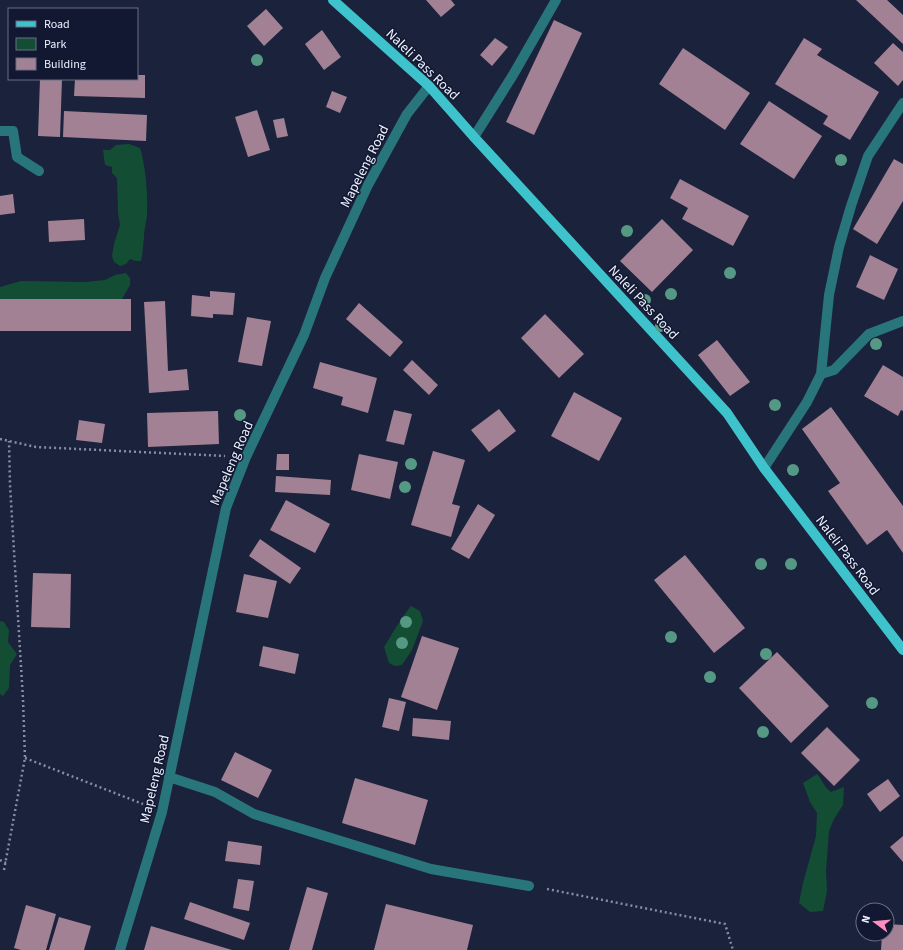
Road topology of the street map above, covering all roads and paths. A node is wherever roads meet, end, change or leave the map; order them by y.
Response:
1 (333, 0) edge
2 (556, 0) edge
3 (429, 86) junction
4 (903, 103) edge
5 (0, 131) edge
6 (474, 137) junction
7 (39, 170) dead end
8 (903, 321) edge
9 (821, 374) junction
10 (0, 439) edge
11 (9, 441) junction
12 (246, 457) junction
13 (764, 468) junction
14 (903, 650) edge
15 (25, 758) junction
16 (170, 777) junction
17 (162, 812) junction
18 (0, 860) edge
19 (6, 863) junction
20 (4, 870) dead end
21 (529, 886) joint
22 (120, 950) edge
23 (733, 950) edge

1 - 3 main road, Naleli Pass Road
2 - 6 street
3 - 6 main road, Naleli Pass Road
3 - 12 street, Mapeleng Road
4 - 9 street
5 - 7 street
6 - 13 main road, Naleli Pass Road
8 - 9 street
9 - 13 street
10 - 11 path
11 - 12 path
11 - 15 path
12 - 16 street, Mapeleng Road
13 - 14 main road, Naleli Pass Road
15 - 17 path
15 - 19 path
16 - 17 street, Mapeleng Road
16 - 21 street
17 - 22 street, Mapeleng Road
18 - 19 path
19 - 20 path
21 - 23 path

